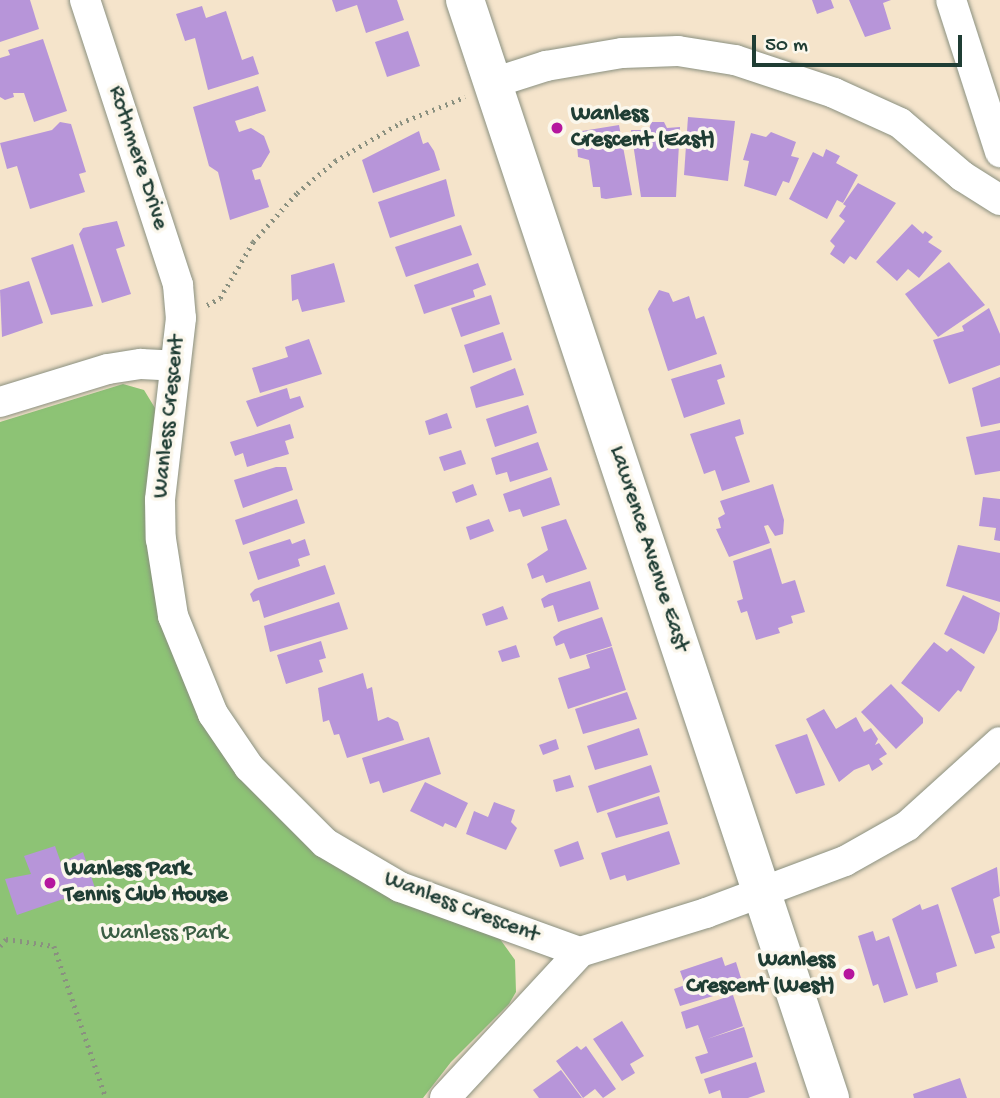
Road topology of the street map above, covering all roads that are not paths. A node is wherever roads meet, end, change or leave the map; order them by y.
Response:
1 (85, 0) edge
2 (465, 0) edge
3 (951, 0) edge
4 (492, 83) junction
5 (1000, 152) edge
6 (1000, 200) edge
7 (181, 318) joint
8 (174, 366) junction
9 (0, 402) edge
10 (1000, 742) edge
11 (762, 893) junction
12 (580, 952) junction
13 (445, 1098) edge
14 (830, 1098) edge

1 - 7 street, Rothmere Drive
2 - 4 main road, Lawrence Avenue East
3 - 5 street
4 - 6 street
4 - 11 main road, Lawrence Avenue East
7 - 8 street, Wanless Crescent
8 - 9 street
8 - 12 street, Wanless Crescent
10 - 11 street
11 - 12 street
11 - 14 main road, Lawrence Avenue East
12 - 13 street

